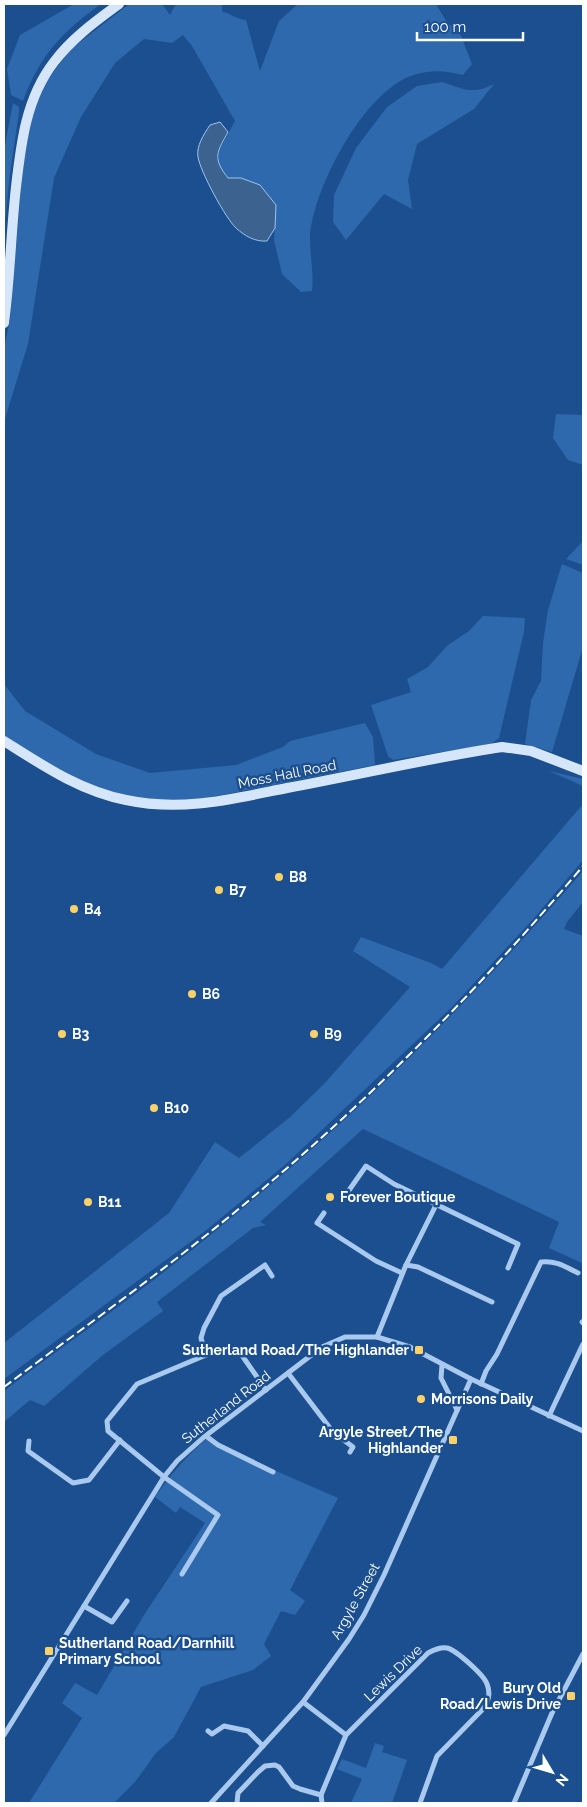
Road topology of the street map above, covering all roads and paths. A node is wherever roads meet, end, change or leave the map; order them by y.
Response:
1 (119, 4) edge
2 (4, 323) edge
3 (4, 741) edge
4 (583, 771) edge
5 (345, 1196) dead end
6 (436, 1205) junction
7 (324, 1213) dead end
8 (406, 1265) junction
9 (508, 1268) dead end
10 (402, 1273) junction
11 (578, 1273) dead end
12 (272, 1276) dead end
13 (492, 1302) dead end
14 (377, 1338) junction
15 (583, 1344) edge
16 (206, 1355) junction
17 (442, 1365) junction
18 (288, 1373) junction
19 (472, 1380) junction
20 (481, 1384) junction
21 (266, 1390) junction
22 (457, 1410) junction
23 (549, 1416) junction
24 (583, 1431) edge
25 (206, 1436) junction
26 (120, 1440) junction
27 (29, 1441) dead end
28 (350, 1452) dead end
29 (273, 1472) dead end
30 (164, 1478) junction
31 (182, 1574) dead end
32 (128, 1601) dead end
33 (84, 1606) junction
34 (583, 1654) edge
35 (488, 1698) junction
36 (497, 1699) dead end
37 (303, 1702) junction
38 (208, 1731) dead end
39 (346, 1734) junction
40 (4, 1735) edge
41 (264, 1746) junction
42 (321, 1795) junction
43 (210, 1803) edge
44 (237, 1803) edge
45 (322, 1803) edge
46 (420, 1803) edge
47 (514, 1803) edge

1 - 2 street
3 - 4 street, Moss Hall Road
5 - 6 street
6 - 8 street
6 - 9 street
7 - 10 street
8 - 10 street
8 - 13 street
10 - 14 street
11 - 20 street
12 - 16 street
14 - 17 street, Sutherland Road
14 - 18 street, Sutherland Road
15 - 23 street
16 - 21 street
16 - 26 street
17 - 19 street, Sutherland Road
17 - 22 street
18 - 21 street, Sutherland Road
18 - 28 street
19 - 20 street, Sutherland Road
19 - 22 street, Argyle Street
20 - 23 street, Sutherland Road
21 - 25 street, Sutherland Road
22 - 37 street, Argyle Street
23 - 24 street, Sutherland Road
25 - 29 street
25 - 30 street, Sutherland Road
26 - 27 street
26 - 30 street
30 - 31 street
30 - 33 street, Sutherland Road
32 - 33 street
33 - 40 street, Sutherland Road
34 - 47 street
35 - 36 street
35 - 39 street, Lewis Drive
35 - 46 street
37 - 39 street
37 - 41 street, Argyle Street
38 - 41 street
39 - 42 street, Lewis Drive
41 - 43 street, Argyle Street
42 - 44 street
42 - 45 street, Lewis Drive

